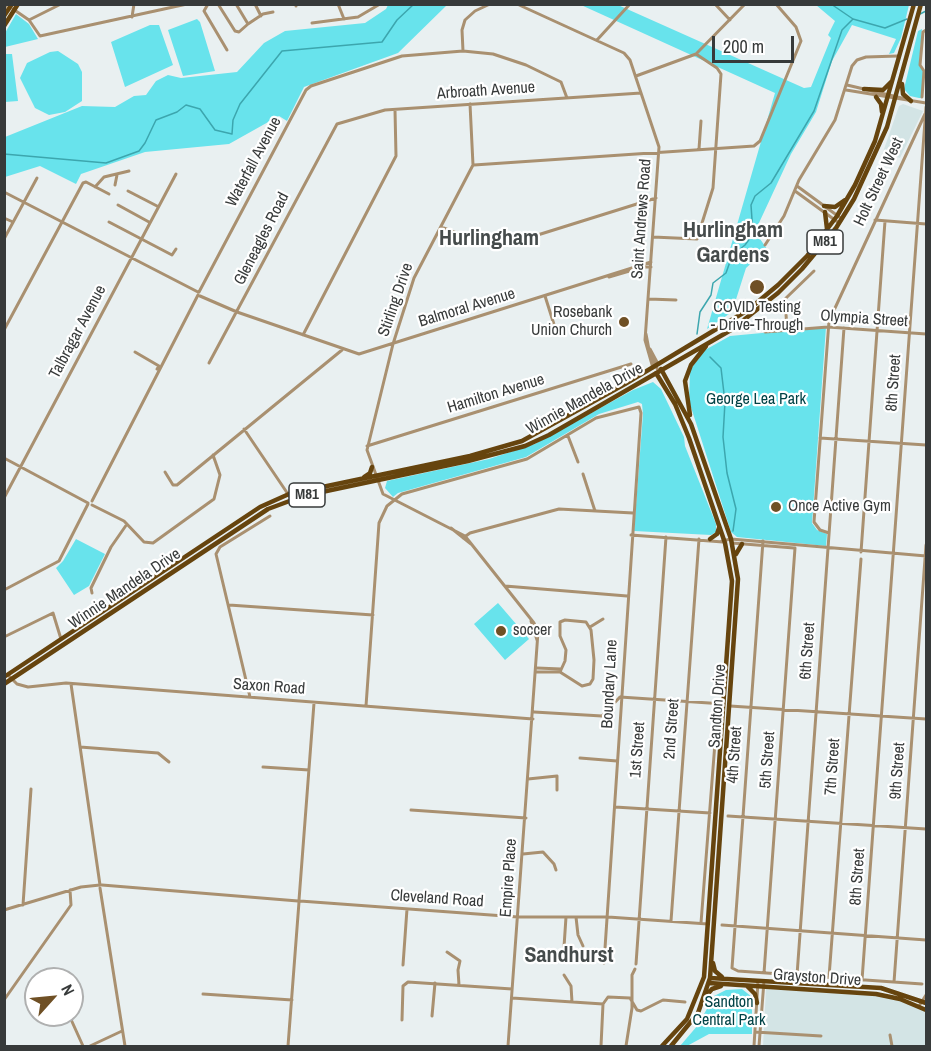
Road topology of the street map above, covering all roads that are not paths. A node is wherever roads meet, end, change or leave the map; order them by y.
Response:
1 (61, 4) edge
2 (134, 4) edge
3 (188, 4) edge
4 (208, 4) edge
5 (218, 4) edge
6 (236, 4) edge
7 (255, 4) edge
8 (338, 4) edge
9 (380, 4) edge
10 (490, 4) edge
11 (517, 4) edge
12 (630, 4) edge
13 (714, 4) edge
14 (745, 4) edge
15 (776, 4) edge
16 (921, 4) edge
17 (171, 6) edge
18 (374, 6) edge
19 (11, 7) edge
20 (913, 7) edge
21 (273, 12) dead end
22 (4, 16) edge
23 (261, 16) junction
24 (132, 17) junction
25 (344, 19) junction
26 (29, 20) junction
27 (730, 20) junction
28 (312, 23) dead end
29 (248, 24) junction
30 (4, 26) edge
31 (926, 30) edge
32 (924, 39) edge
33 (597, 40) junction
34 (226, 50) dead end
35 (463, 51) junction
36 (696, 54) junction
37 (900, 57) junction
38 (925, 71) edge
39 (636, 76) junction
40 (894, 78) junction
41 (901, 79) junction
42 (846, 88) junction
43 (864, 89) junction
44 (641, 93) junction
45 (876, 97) junction
46 (888, 97) junction
47 (922, 97) dead end
48 (567, 98) junction
49 (896, 99) junction
50 (911, 101) junction
51 (470, 104) junction
52 (927, 104) edge
53 (395, 110) junction
54 (926, 113) edge
55 (701, 121) dead end
56 (335, 126) joint
57 (878, 132) junction
58 (716, 149) junction
59 (699, 150) junction
60 (659, 152) junction
61 (474, 165) junction
62 (129, 171) dead end
63 (117, 175) junction
64 (174, 176) dead end
65 (37, 178) dead end
66 (114, 185) dead end
67 (95, 186) junction
68 (797, 186) junction
69 (795, 190) junction
70 (128, 191) dead end
71 (4, 192) edge
72 (109, 194) dead end
73 (656, 198) junction
74 (847, 199) junction
75 (24, 202) junction
76 (118, 205) dead end
77 (157, 206) junction
78 (824, 206) junction
79 (825, 212) junction
80 (4, 218) edge
81 (838, 219) junction
82 (874, 220) junction
83 (885, 221) junction
84 (14, 222) junction
85 (61, 222) junction
86 (109, 222) dead end
87 (149, 222) junction
88 (918, 223) junction
89 (927, 224) edge
90 (441, 227) junction
91 (827, 229) junction
92 (653, 237) junction
93 (140, 238) junction
94 (4, 239) edge
95 (765, 245) dead end
96 (176, 249) dead end
97 (130, 257) junction
98 (651, 265) junction
99 (814, 271) dead end
100 (199, 294) junction
101 (545, 296) junction
102 (649, 299) junction
103 (676, 300) dead end
104 (237, 312) junction
105 (828, 327) junction
106 (844, 328) junction
107 (787, 329) junction
108 (4, 330) edge
109 (877, 330) junction
110 (646, 332) junction
111 (765, 332) dead end
112 (909, 333) junction
113 (557, 334) dead end
114 (927, 334) edge
115 (303, 336) junction
116 (393, 344) junction
117 (708, 344) junction
118 (342, 350) junction
119 (135, 352) dead end
120 (210, 363) dead end
121 (631, 364) dead end
122 (656, 366) junction
123 (659, 372) junction
124 (154, 380) junction
125 (643, 381) junction
126 (666, 389) junction
127 (692, 424) junction
128 (244, 429) junction
129 (568, 435) junction
130 (820, 438) junction
131 (837, 439) junction
132 (869, 440) junction
133 (902, 443) junction
134 (927, 445) edge
135 (367, 446) junction
136 (213, 455) junction
137 (4, 458) edge
138 (578, 462) dead end
139 (21, 466) junction
140 (372, 467) junction
141 (165, 472) dead end
142 (582, 474) dead end
143 (383, 475) junction
144 (359, 479) junction
145 (376, 479) junction
146 (289, 494) junction
147 (4, 498) edge
148 (292, 500) junction
149 (393, 500) junction
150 (90, 503) junction
151 (593, 511) junction
152 (633, 513) junction
153 (270, 516) dead end
154 (127, 524) junction
155 (719, 526) junction
156 (829, 533) junction
157 (631, 535) junction
158 (464, 537) junction
159 (666, 537) junction
160 (699, 539) junction
161 (710, 539) junction
162 (724, 541) junction
163 (732, 541) junction
164 (763, 543) junction
165 (742, 544) junction
166 (927, 545) edge
167 (797, 547) junction
168 (829, 548) junction
169 (861, 552) junction
170 (894, 554) junction
171 (735, 556) junction
172 (926, 556) edge
173 (861, 559) dead end
174 (926, 561) edge
175 (505, 586) junction
176 (4, 590) edge
177 (92, 593) dead end
178 (627, 596) junction
179 (229, 605) junction
180 (373, 615) junction
181 (603, 620) dead end
182 (590, 627) junction
183 (4, 637) edge
184 (61, 639) junction
185 (536, 670) junction
186 (560, 671) junction
187 (8, 677) edge
188 (4, 684) edge
189 (71, 684) junction
190 (250, 697) junction
191 (620, 697) junction
192 (654, 699) junction
193 (686, 701) junction
194 (314, 702) junction
195 (724, 704) junction
196 (366, 706) junction
197 (751, 707) junction
198 (612, 708) junction
199 (783, 709) junction
200 (621, 711) junction
201 (816, 711) junction
202 (533, 712) junction
203 (849, 714) junction
204 (881, 715) junction
205 (914, 718) junction
206 (533, 719) junction
207 (927, 719) edge
208 (80, 747) junction
209 (580, 758) dead end
210 (617, 761) junction
211 (169, 762) dead end
212 (263, 767) dead end
213 (309, 770) junction
214 (528, 778) junction
215 (31, 789) dead end
216 (557, 790) dead end
217 (615, 807) junction
218 (646, 809) junction
219 (411, 810) dead end
220 (678, 811) junction
221 (710, 813) junction
222 (728, 816) dead end
223 (742, 816) junction
224 (526, 818) junction
225 (775, 819) junction
226 (808, 821) junction
227 (841, 823) junction
228 (873, 826) junction
229 (906, 828) junction
230 (927, 829) edge
231 (523, 854) junction
232 (556, 870) dead end
233 (101, 887) junction
234 (70, 890) junction
235 (299, 901) junction
236 (23, 905) junction
237 (407, 909) junction
238 (4, 910) edge
239 (518, 917) junction
240 (566, 917) junction
241 (576, 917) junction
242 (608, 917) junction
243 (638, 918) junction
244 (670, 921) junction
245 (701, 923) junction
246 (708, 924) junction
247 (722, 925) dead end
248 (735, 926) junction
249 (767, 929) junction
250 (800, 931) junction
251 (833, 933) junction
252 (866, 936) junction
253 (898, 938) junction
254 (927, 940) edge
255 (713, 945) junction
256 (583, 946) dead end
257 (564, 947) dead end
258 (447, 952) dead end
259 (604, 963) dead end
260 (636, 964) dead end
261 (403, 965) dead end
262 (635, 969) dead end
263 (764, 973) junction
264 (564, 975) dead end
265 (797, 975) junction
266 (829, 977) junction
267 (725, 978) junction
268 (706, 980) junction
269 (862, 980) junction
270 (894, 982) junction
271 (435, 983) junction
272 (761, 983) junction
273 (734, 984) junction
274 (922, 984) dead end
275 (459, 985) junction
276 (745, 985) junction
277 (512, 989) junction
278 (203, 994) dead end
279 (927, 995) edge
280 (512, 998) junction
281 (630, 998) junction
282 (705, 998) junction
283 (4, 1000) edge
284 (292, 1000) junction
285 (572, 1002) junction
286 (685, 1002) dead end
287 (757, 1003) junction
288 (603, 1004) junction
289 (924, 1004) edge
290 (432, 1016) dead end
291 (402, 1020) dead end
292 (74, 1027) edge
293 (122, 1031) junction
294 (755, 1032) junction
295 (760, 1032) junction
296 (890, 1035) dead end
297 (821, 1036) dead end
298 (83, 1047) edge
299 (90, 1047) edge
300 (125, 1047) edge
301 (288, 1047) edge
302 (508, 1047) edge
303 (601, 1047) edge
304 (626, 1047) edge
305 (662, 1047) edge
306 (671, 1047) edge
307 (754, 1047) edge
308 (759, 1047) edge
309 (891, 1047) edge

1 - 26 street
2 - 24 street
3 - 17 street
4 - 34 street
5 - 29 street
6 - 29 street
7 - 23 street
8 - 25 street
9 - 18 street
10 - 35 street
11 - 33 street, Saint Andrews Road
12 - 33 street
13 - 27 street
14 - 27 street
15 - 58 street
16 - 41 main road, Winnie Mandela Drive / M81
17 - 24 street
18 - 25 street
19 - 22 main road
19 - 26 street
19 - 30 main road
20 - 37 main road, Winnie Mandela Drive / M81
21 - 23 street
23 - 29 street
24 - 26 street
25 - 28 street
27 - 36 street
31 - 32 street
32 - 38 street
33 - 39 street, Saint Andrews Road
35 - 48 street, Waterfall Avenue
35 - 100 street, Waterfall Avenue
36 - 39 street
36 - 58 street
37 - 40 main road, Winnie Mandela Drive / M81
37 - 42 street
38 - 47 street
39 - 44 street, Saint Andrews Road
40 - 43 main road
40 - 46 main road, Winnie Mandela Drive / M81
41 - 49 main road, Winnie Mandela Drive / M81
41 - 50 main road
42 - 43 street
42 - 45 street
42 - 68 street
43 - 46 street
44 - 48 street, Arbroath Avenue
44 - 60 street, Saint Andrews Road
45 - 46 street
45 - 57 main road
46 - 49 street
46 - 57 main road, Winnie Mandela Drive / M81
48 - 51 street, Arbroath Avenue
49 - 50 street
49 - 52 street
49 - 81 main road, Winnie Mandela Drive / M81
50 - 52 street
51 - 53 street, Arbroath Avenue
51 - 61 street
52 - 54 street, 8th Street
53 - 56 street, Arbroath Avenue
53 - 115 street
54 - 82 street, Holt Street West
54 - 88 street, 8th Street
55 - 59 street
56 - 104 street, Gleneagles Road
57 - 74 main road, Winnie Mandela Drive / M81
58 - 59 street
58 - 92 street
59 - 60 street
60 - 61 street
60 - 73 street, Saint Andrews Road
61 - 90 street, Stirling Drive
62 - 63 street
63 - 66 street
63 - 67 street
64 - 77 street, Talbragar Avenue
65 - 75 street
67 - 72 street
67 - 85 street
68 - 69 street
68 - 78 street
69 - 79 street
69 - 95 street
70 - 77 street
71 - 75 street, Balmoral Avenue
73 - 90 street
73 - 92 street, Saint Andrews Road
74 - 78 main road
74 - 81 main road, Winnie Mandela Drive / M81
75 - 84 street
75 - 85 street, Balmoral Avenue
76 - 87 street
77 - 87 street, Talbragar Avenue
78 - 81 street
79 - 81 street
79 - 91 main road
80 - 84 street
81 - 91 main road, Winnie Mandela Drive / M81
81 - 117 main road, Winnie Mandela Drive / M81
82 - 83 street
82 - 105 street, Holt Street West
83 - 88 street
83 - 109 street
84 - 94 street
85 - 97 street, Balmoral Avenue
85 - 108 street
86 - 93 street
87 - 93 street, Talbragar Avenue
88 - 89 street
88 - 112 street, 8th Street
90 - 116 street, Stirling Drive
91 - 122 main road, Winnie Mandela Drive / M81
92 - 98 street, Saint Andrews Road
93 - 96 street
93 - 97 street, Talbragar Avenue
97 - 100 street, Balmoral Avenue
97 - 139 street, Talbragar Avenue
98 - 101 street, Balmoral Avenue
98 - 102 street, Saint Andrews Road
99 - 107 street
100 - 104 street, Balmoral Avenue
100 - 124 street, Waterfall Avenue
101 - 113 street
101 - 116 street, Balmoral Avenue
102 - 103 street
102 - 110 street, Saint Andrews Road
104 - 115 street, Balmoral Avenue
104 - 120 street, Gleneagles Road
105 - 106 street, Olympia Street
105 - 107 street, Olympia Street
105 - 130 street, Holt Street West
106 - 109 street, Olympia Street
106 - 131 street, 6th Street
107 - 111 street, Olympia Street
109 - 112 street, Olympia Street
109 - 132 street
110 - 122 street, Saint Andrews Road
110 - 122 street, Saint Andrews Road
112 - 114 street, Olympia Street
112 - 133 street, 8th Street
115 - 118 street, Balmoral Avenue
116 - 118 street, Balmoral Avenue
116 - 135 street, Stirling Drive
117 - 123 main road, Winnie Mandela Drive / M81
117 - 127 main road
118 - 128 street
119 - 124 street
121 - 135 street, Hamilton Avenue
122 - 123 main road
122 - 143 main road, Winnie Mandela Drive / M81
123 - 125 main road, Winnie Mandela Drive / M81
123 - 126 main road, Sandton Drive
123 - 127 main road, Sandton Drive
124 - 150 street, Waterfall Avenue
125 - 126 main road
125 - 145 main road, Winnie Mandela Drive / M81
126 - 155 main road, Sandton Drive
127 - 163 main road, Sandton Drive
128 - 136 street
128 - 146 street
129 - 138 street
129 - 149 street
129 - 152 street, Boundary Lane
130 - 131 street
130 - 156 street, Holt Street West
131 - 132 street
131 - 156 street, 6th Street
132 - 133 street
132 - 169 street
133 - 134 street
133 - 170 street, 8th Street
135 - 140 street, Stirling Drive
136 - 141 street
136 - 154 street
137 - 139 street
139 - 147 street, Talbragar Avenue
139 - 150 street
140 - 143 main road
140 - 144 main road
140 - 145 street, Stirling Drive
142 - 151 street
143 - 145 main road, Winnie Mandela Drive / M81
144 - 145 main road, Winnie Mandela Drive / M81
144 - 146 main road, Winnie Mandela Drive / M81
145 - 148 main road, Winnie Mandela Drive / M81
145 - 149 street, Stirling Drive
146 - 148 street
146 - 184 main road, Winnie Mandela Drive / M81
148 - 187 main road, Winnie Mandela Drive / M81
149 - 158 street
149 - 180 street
150 - 154 street
150 - 176 street, Waterfall Avenue
151 - 152 street
151 - 158 street
152 - 157 street, Boundary Lane
153 - 179 street
154 - 177 street
155 - 161 main road
155 - 162 main road, Sandton Drive
156 - 168 street, 6th Street
157 - 159 street
157 - 178 street, Boundary Lane
158 - 175 street
159 - 160 street
159 - 192 street, 1st Street
160 - 161 street
160 - 193 street, 2nd Street
161 - 162 street
162 - 163 street
162 - 195 main road, Sandton Drive
163 - 164 street
163 - 165 street
163 - 171 main road, Sandton Drive
164 - 165 street
164 - 167 street
164 - 197 street, 4th Street
165 - 171 main road
166 - 172 street
167 - 168 street
167 - 199 street, 5th Street
168 - 169 street
168 - 201 street, 6th Street
169 - 170 street
170 - 172 street
170 - 204 street, 8th Street
171 - 195 main road, Sandton Drive
172 - 174 street, 9th Street
173 - 203 street, 7th Street
174 - 205 street, 9th Street
175 - 178 street
175 - 185 street, Empire Place
178 - 191 street, Boundary Lane
179 - 180 street
179 - 190 street
180 - 196 street
181 - 182 street
182 - 186 street
182 - 186 street
183 - 184 street
184 - 187 main road, Winnie Mandela Drive / M81
185 - 186 street
185 - 202 street, Empire Place
187 - 188 main road, Winnie Mandela Drive / M81
187 - 189 street, Saxon Road
189 - 190 street, Saxon Road
189 - 208 street
190 - 194 street, Saxon Road
191 - 192 street
191 - 198 street
191 - 200 street, Boundary Lane
192 - 193 street
192 - 218 street, 1st Street
193 - 195 street
193 - 220 street, 2nd Street
194 - 196 street, Saxon Road
194 - 213 street
195 - 197 street
195 - 221 street
195 - 246 main road, Sandton Drive
195 - 255 main road, Sandton Drive
196 - 206 street, Saxon Road
197 - 199 street
197 - 223 street, 4th Street
198 - 200 street
198 - 202 street
199 - 201 street
199 - 225 street, 5th Street
200 - 210 street, Boundary Lane
201 - 203 street
201 - 226 street, 6th Street
202 - 206 street, Empire Place
203 - 204 street
203 - 227 street, 7th Street
204 - 205 street
204 - 228 street, 8th Street
205 - 207 street
205 - 229 street, 9th Street
206 - 214 street, Empire Place
208 - 211 street
208 - 233 street
209 - 210 street
210 - 217 street, Boundary Lane
212 - 213 street
213 - 235 street
214 - 216 street
214 - 224 street, Empire Place
215 - 236 street
217 - 218 street
217 - 242 street, Boundary Lane
218 - 220 street
218 - 243 street, 1st Street
219 - 224 street
220 - 221 street
220 - 244 street, 2nd Street
221 - 245 street
222 - 223 street
223 - 225 street
223 - 248 street, 4th Street
224 - 231 street, Empire Place
225 - 226 street
225 - 249 street, 5th Street
226 - 227 street
226 - 250 street, 6th Street
227 - 228 street
227 - 251 street, 7th Street
228 - 229 street
228 - 252 street, 8th Street
229 - 230 street
229 - 253 street, 9th Street
231 - 232 street
231 - 239 street, Empire Place
233 - 234 street, Cleveland Road
233 - 235 street, Cleveland Road
233 - 293 street
234 - 236 street, Cleveland Road
234 - 283 street
235 - 237 street, Cleveland Road
235 - 284 street
236 - 238 street, Cleveland Road
237 - 239 street, Cleveland Road
237 - 261 street
239 - 240 street, Cleveland Road
239 - 277 street, Empire Place
240 - 241 street, Cleveland Road
240 - 257 street
241 - 242 street, Cleveland Road
241 - 256 street
242 - 243 street, Cleveland Road
242 - 259 street, Boundary Lane
243 - 244 street, Cleveland Road
243 - 260 street, 1st Street
244 - 245 street, Cleveland Road
245 - 246 street, Cleveland Road
246 - 268 main road, Sandton Drive
247 - 248 street
248 - 249 street
248 - 263 street, 4th Street
249 - 250 street
249 - 263 street, 5th Street
250 - 251 street
250 - 265 street, 6th Street
251 - 252 street
251 - 266 street, 7th Street
252 - 253 street
252 - 269 street, 8th Street
253 - 254 street
253 - 270 street, 9th Street
255 - 267 main road
255 - 268 main road, Sandton Drive
258 - 275 street
262 - 281 street
263 - 265 street
264 - 285 street
265 - 266 street
266 - 269 street
267 - 268 main road, Grayston Drive
267 - 272 main road, Grayston Drive
268 - 273 main road, Grayston Drive
268 - 282 main road, Sandton Drive
268 - 305 main road, Sandton Drive
269 - 270 street
270 - 274 street
271 - 275 street
271 - 290 street
271 - 291 street
272 - 276 main road, Grayston Drive
272 - 287 street
272 - 289 main road, Grayston Drive
272 - 295 street
273 - 276 main road, Grayston Drive
273 - 282 main road
275 - 277 street
276 - 287 main road
277 - 280 street, Empire Place
278 - 284 street
279 - 289 street
280 - 285 street
280 - 302 street, Empire Place
281 - 286 street
281 - 288 street
281 - 304 street
282 - 306 main road, Sandton Drive
284 - 301 street
285 - 288 street
287 - 294 street
288 - 303 street
292 - 298 street
293 - 299 street
293 - 300 street
294 - 295 street
294 - 307 street
295 - 297 street
295 - 308 street
296 - 309 street

